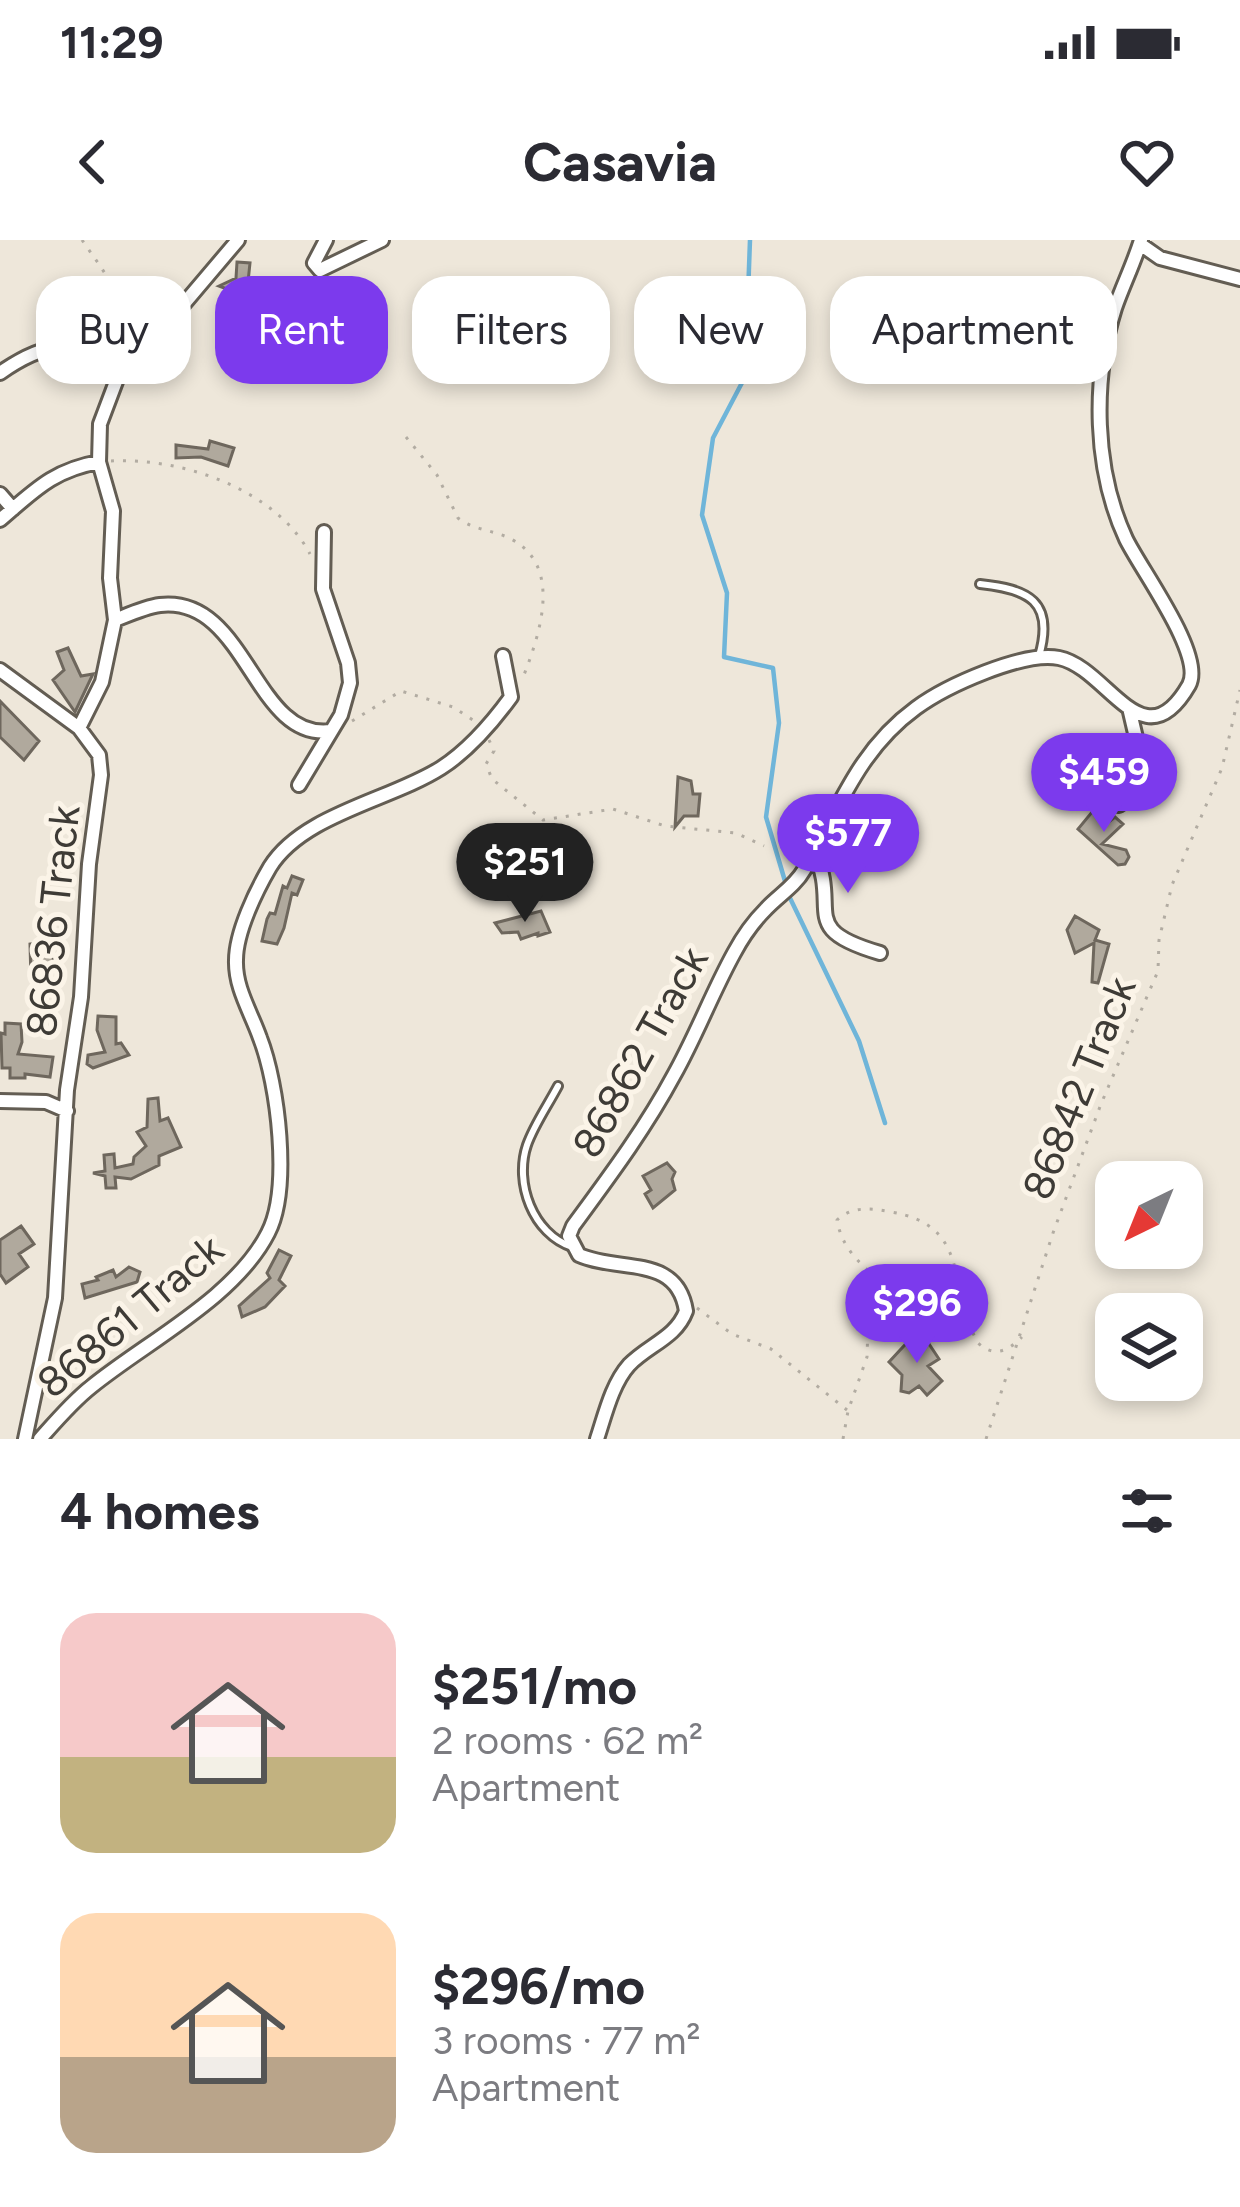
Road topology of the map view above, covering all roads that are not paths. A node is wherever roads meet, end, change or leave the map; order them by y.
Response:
1 (238, 240) edge
2 (326, 240) edge
3 (382, 240) edge
4 (1140, 242) edge
5 (1240, 279) edge
6 (191, 295) edge
7 (36, 352) edge
8 (0, 373) edge
9 (116, 384) edge
10 (99, 462) junction
11 (0, 494) edge
12 (13, 508) junction
13 (0, 520) edge
14 (324, 532) dead end
15 (980, 584) dead end
16 (116, 620) junction
17 (502, 656) dead end
18 (1039, 656) junction
19 (0, 670) edge
20 (1130, 712) junction
21 (80, 728) junction
22 (337, 728) junction
23 (298, 785) dead end
24 (1119, 805) dead end
25 (813, 849) junction
26 (880, 953) dead end
27 (559, 1086) dead end
28 (3, 1097) edge
29 (67, 1111) junction
30 (572, 1247) junction
31 (25, 1439) edge
32 (40, 1439) edge
33 (597, 1439) edge

1 - 6 street
2 - 3 street
4 - 5 street
4 - 20 street
7 - 8 street
9 - 10 street
10 - 12 street
10 - 16 street
11 - 12 street
12 - 13 street
14 - 22 street
15 - 18 lane
16 - 21 street
16 - 22 street
17 - 32 street, 86861 Track
18 - 20 street
18 - 25 street, 86862 Track
19 - 21 street
20 - 24 street
21 - 29 street, 86836 Track
22 - 23 street
25 - 26 street
25 - 30 street, 86862 Track
27 - 30 lane
28 - 29 street
29 - 31 street, 86836 Track
30 - 33 street

